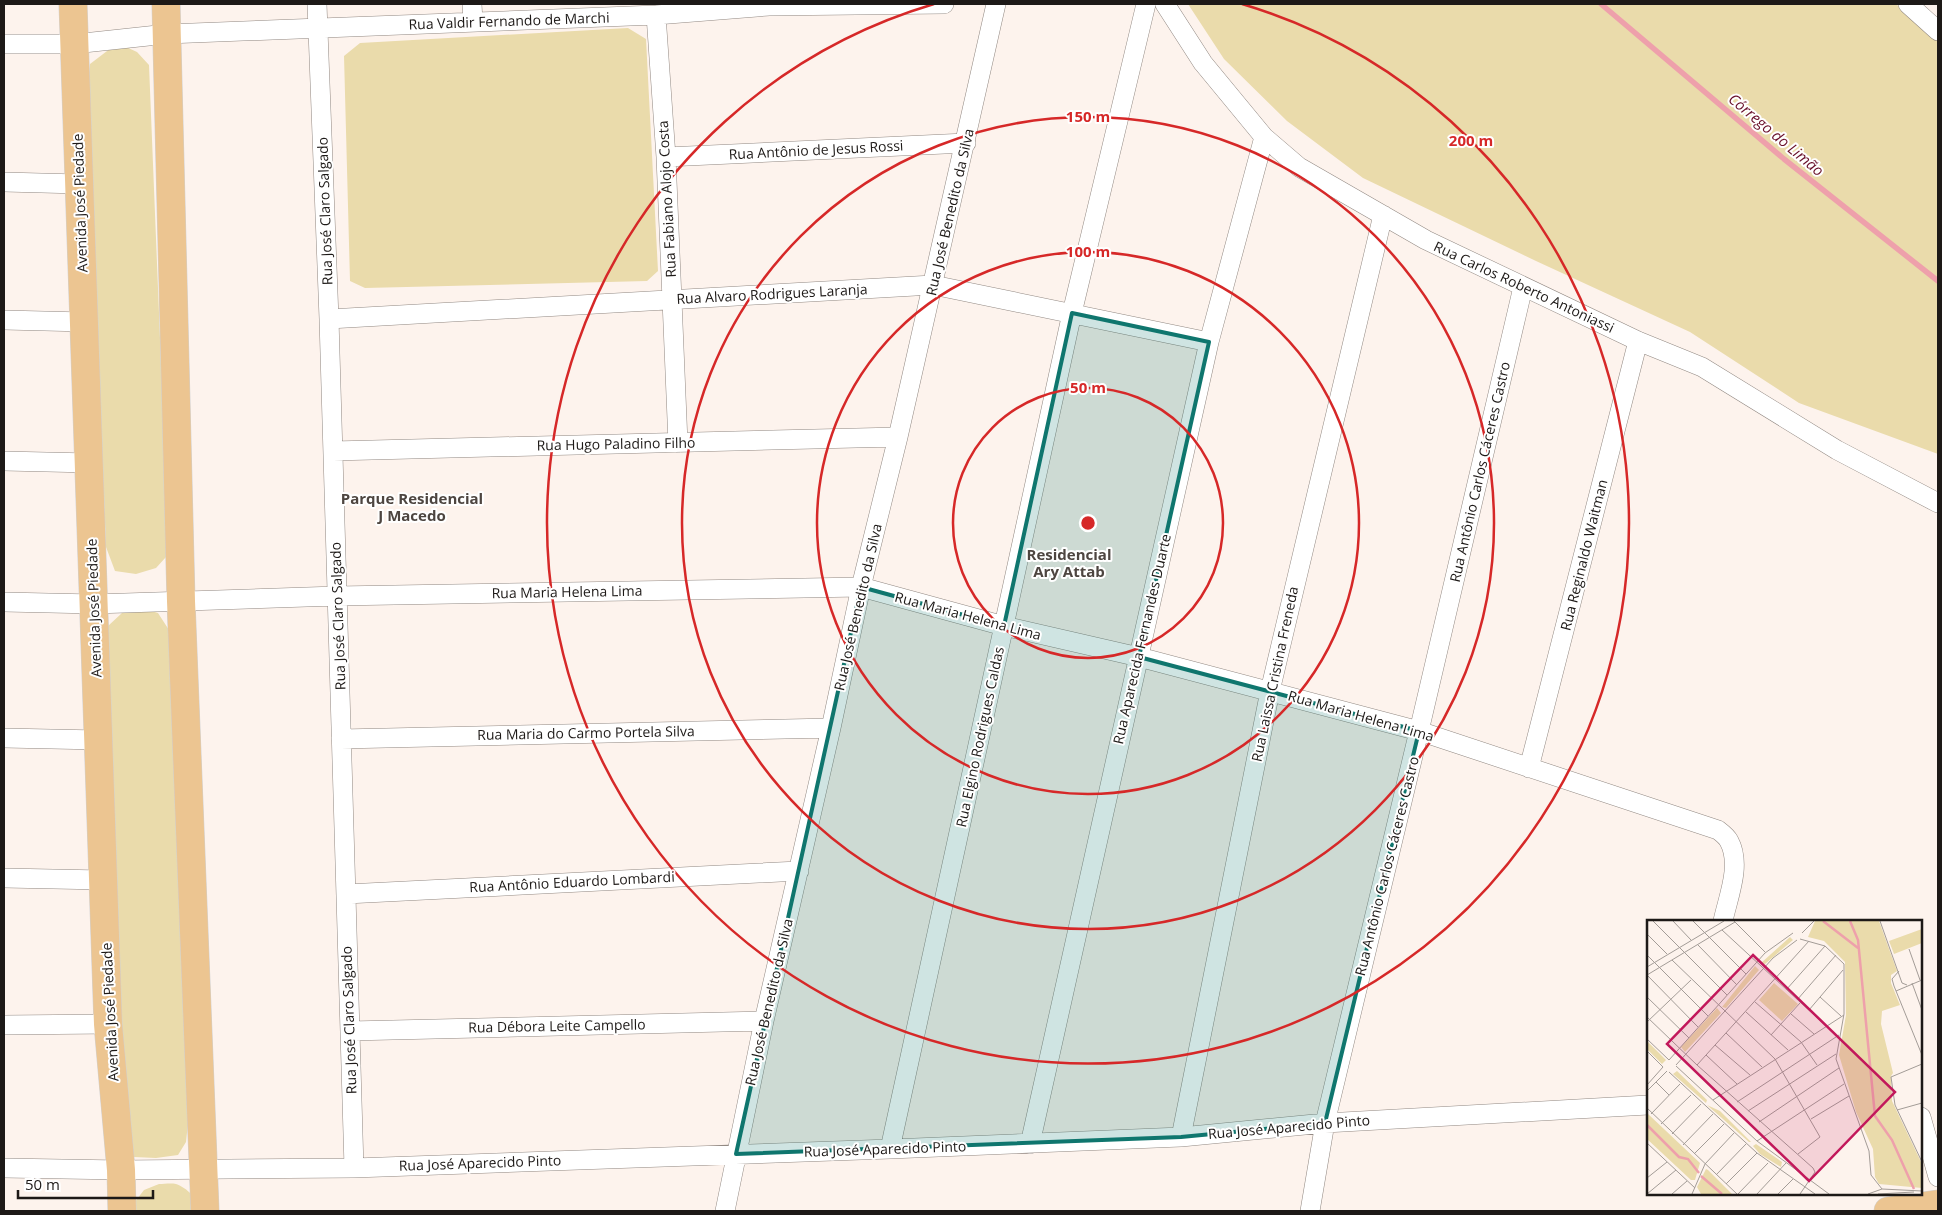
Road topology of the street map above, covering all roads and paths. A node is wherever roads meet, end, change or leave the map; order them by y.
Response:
1 (73, 4) edge
2 (166, 4) edge
3 (317, 4) edge
4 (944, 4) edge
5 (996, 4) edge
6 (1146, 4) edge
7 (1166, 4) edge
8 (1908, 4) edge
9 (769, 5) edge
10 (615, 10) edge
11 (473, 13) edge
12 (656, 15) junction
13 (317, 28) junction
14 (1938, 31) edge
15 (167, 34) junction
16 (4, 44) edge
17 (74, 44) junction
18 (1264, 137) junction
19 (966, 143) junction
20 (666, 157) junction
21 (4, 182) edge
22 (79, 184) junction
23 (1383, 215) junction
24 (934, 285) junction
25 (1523, 287) junction
26 (672, 299) junction
27 (1072, 313) junction
28 (329, 318) junction
29 (4, 320) edge
30 (85, 322) junction
31 (1638, 341) junction
32 (1209, 342) junction
33 (898, 437) junction
34 (678, 443) junction
35 (333, 451) junction
36 (4, 461) edge
37 (90, 463) junction
38 (1938, 503) edge
39 (861, 587) junction
40 (337, 596) junction
41 (181, 601) junction
42 (4, 602) edge
43 (94, 604) junction
44 (1004, 626) junction
45 (1138, 657) junction
46 (1270, 691) junction
47 (831, 728) junction
48 (1420, 731) junction
49 (4, 738) edge
50 (341, 739) junction
51 (99, 740) junction
52 (1529, 768) junction
53 (799, 871) junction
54 (4, 878) edge
55 (103, 880) junction
56 (346, 894) junction
57 (1723, 920) edge
58 (764, 1022) junction
59 (108, 1024) junction
60 (4, 1025) edge
61 (350, 1031) junction
62 (1647, 1105) edge
63 (1922, 1121) edge
64 (1325, 1123) junction
65 (1181, 1136) junction
66 (1030, 1144) junction
67 (890, 1149) junction
68 (736, 1154) junction
69 (4, 1168) edge
70 (354, 1168) junction
71 (205, 1169) junction
72 (121, 1170) junction
73 (1938, 1177) edge
74 (1938, 1204) edge
75 (122, 1211) edge
76 (206, 1211) edge
77 (725, 1211) edge
78 (1310, 1211) edge
79 (1888, 1211) edge

1 - 17 main road, Avenida José Piedade
2 - 15 main road
3 - 13 street, Rua José Claro Salgado
4 - 9 street, Rua Valdir Fernando de Marchi
5 - 19 street, Rua José Benedito da Silva
6 - 27 street, Rua Elgino Rodrigues Caldas
7 - 18 street, Rua Carlos Roberto Antoniassi
8 - 14 street
9 - 12 street, Rua Valdir Fernando de Marchi
10 - 11 street, Rua Valdir Fernando de Marchi
10 - 12 street, Rua Valdir Fernando de Marchi
11 - 13 street, Rua Valdir Fernando de Marchi
12 - 20 street, Rua Fabiano Alojo Costa
13 - 15 street, Rua Valdir Fernando de Marchi
13 - 28 street, Rua José Claro Salgado
15 - 17 street, Rua Valdir Fernando de Marchi
15 - 41 main road
16 - 17 street, Rua Valdir Fernando de Marchi
17 - 22 main road, Avenida José Piedade
18 - 23 street, Rua Carlos Roberto Antoniassi
18 - 32 street, Rua Aparecida Fernandes Duarte
19 - 20 street, Rua Antônio de Jesus Rossi
19 - 24 street, Rua José Benedito da Silva
20 - 26 street, Rua Fabiano Alojo Costa
21 - 22 street
22 - 30 main road, Avenida José Piedade
23 - 25 street, Rua Carlos Roberto Antoniassi
23 - 46 street, Rua Laissa Cristina Freneda
24 - 26 street, Rua Alvaro Rodrigues Laranja
24 - 27 street, Rua Alvaro Rodrigues Laranja
24 - 33 street, Rua José Benedito da Silva
25 - 31 street, Rua Carlos Roberto Antoniassi
25 - 48 street, Rua Antônio Carlos Cáceres Castro
26 - 28 street, Rua Alvaro Rodrigues Laranja
26 - 34 street, Rua Fabiano Alojo Costa
27 - 32 street, Rua Alvaro Rodrigues Laranja
27 - 44 street, Rua Elgino Rodrigues Caldas
28 - 35 street, Rua José Claro Salgado
29 - 30 street
30 - 37 main road, Avenida José Piedade
31 - 38 street, Rua Carlos Roberto Antoniassi
31 - 52 street, Rua Reginaldo Waitman
32 - 45 street, Rua Aparecida Fernandes Duarte
33 - 34 street, Rua Hugo Paladino Filho
33 - 39 street, Rua José Benedito da Silva
34 - 35 street, Rua Hugo Paladino Filho
35 - 40 street, Rua José Claro Salgado
36 - 37 street
37 - 43 main road, Avenida José Piedade
39 - 40 street, Rua Maria Helena Lima
39 - 44 street, Rua Maria Helena Lima
39 - 47 street, Rua José Benedito da Silva
40 - 41 street, Rua Maria Helena Lima
40 - 50 street, Rua José Claro Salgado
41 - 43 street, Rua Maria Helena Lima
41 - 71 main road
42 - 43 street, Rua Maria Helena Lima
43 - 51 main road, Avenida José Piedade
44 - 45 street, Rua Maria Helena Lima
44 - 67 street, Rua Elgino Rodrigues Caldas
45 - 46 street, Rua Maria Helena Lima
45 - 66 street, Rua Aparecida Fernandes Duarte
46 - 48 street, Rua Maria Helena Lima
46 - 65 street, Rua Laissa Cristina Freneda
47 - 50 street, Rua Maria do Carmo Portela Silva
47 - 53 street, Rua José Benedito da Silva
48 - 52 street, Rua Maria Helena Lima
48 - 64 street, Rua Antônio Carlos Cáceres Castro
49 - 51 street
50 - 56 street, Rua José Claro Salgado
51 - 55 main road, Avenida José Piedade
52 - 57 street, Rua Maria Helena Lima
53 - 56 street, Rua Antônio Eduardo Lombardi
53 - 58 street, Rua José Benedito da Silva
54 - 55 street
55 - 59 main road, Avenida José Piedade
56 - 61 street, Rua José Claro Salgado
58 - 61 street, Rua Débora Leite Campello
58 - 68 street, Rua José Benedito da Silva
59 - 60 street
59 - 72 main road, Avenida José Piedade
61 - 70 street, Rua José Claro Salgado
62 - 64 street, Rua José Aparecido Pinto
63 - 73 street
64 - 65 street, Rua José Aparecido Pinto
64 - 78 street, Rua Antônio Carlos Cáceres Castro
65 - 66 street, Rua José Aparecido Pinto
66 - 67 street, Rua José Aparecido Pinto
67 - 68 street, Rua José Aparecido Pinto
68 - 70 street, Rua José Aparecido Pinto
68 - 77 street, Rua José Benedito da Silva
69 - 72 street, Rua José Aparecido Pinto
70 - 71 street, Rua José Aparecido Pinto
71 - 72 street, Rua José Aparecido Pinto
71 - 76 main road
72 - 75 main road, Avenida José Piedade
74 - 79 main road

